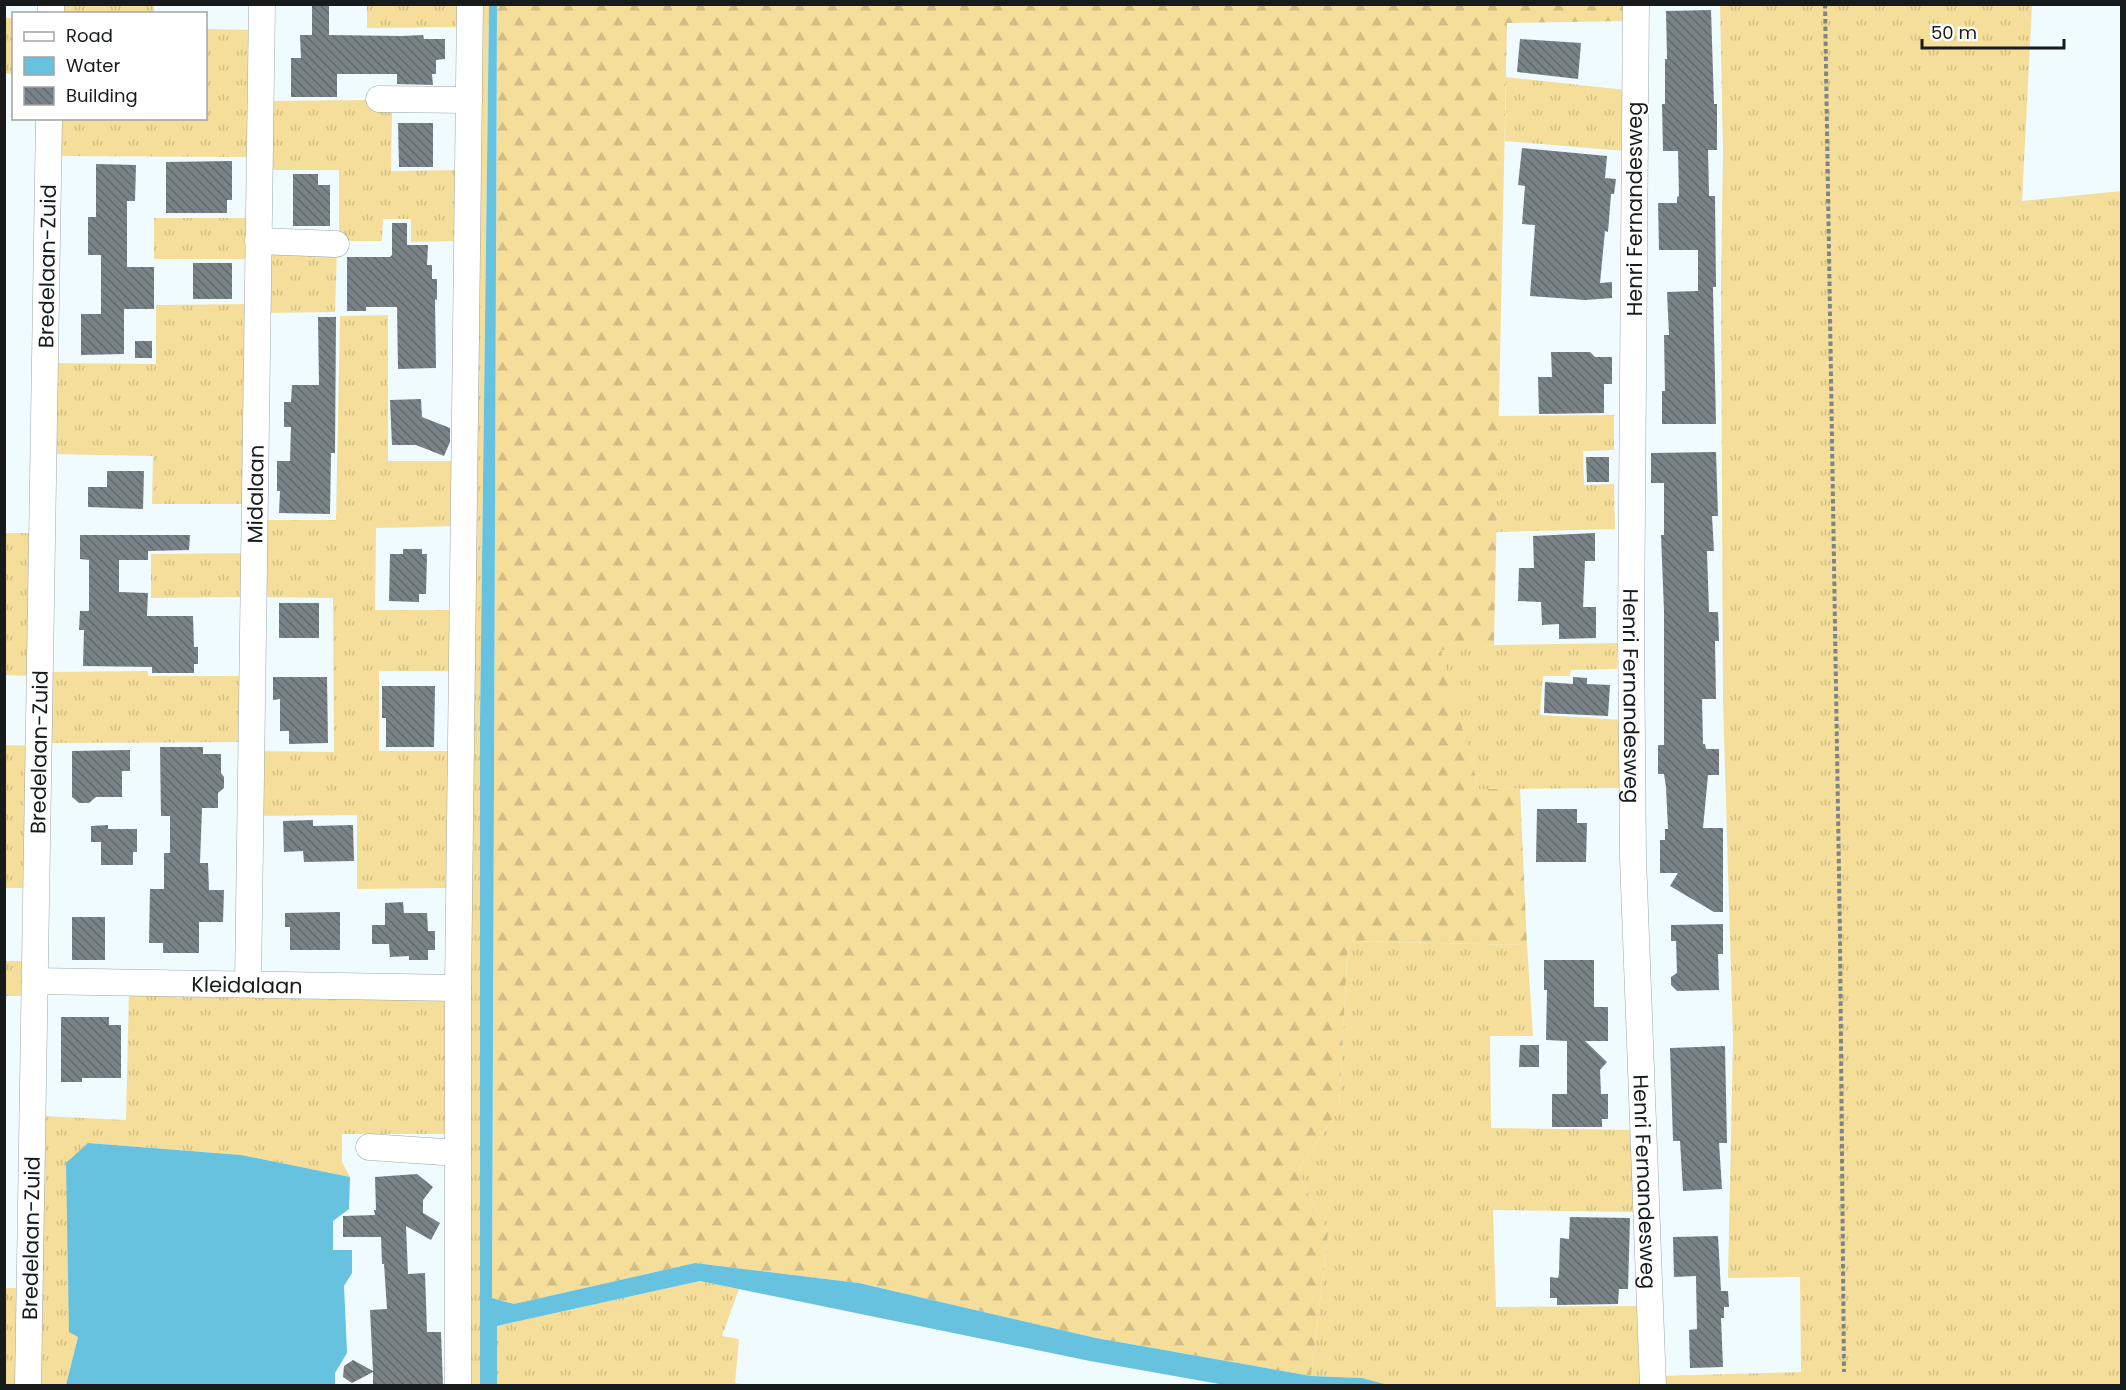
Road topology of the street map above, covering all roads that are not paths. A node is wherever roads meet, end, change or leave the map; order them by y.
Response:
1 (262, 4) edge
2 (470, 4) edge
3 (1636, 4) edge
4 (379, 99) dead end
5 (469, 100) junction
6 (49, 120) edge
7 (258, 241) junction
8 (336, 244) dead end
9 (35, 981) junction
10 (248, 984) junction
11 (458, 988) junction
12 (369, 1147) dead end
13 (458, 1153) junction
14 (28, 1386) edge
15 (458, 1386) edge
16 (1653, 1386) edge

1 - 7 street, Midalaan
2 - 5 street
3 - 16 street, Henri Fernandesweg
4 - 5 street
5 - 11 street
6 - 9 street, Bredelaan-Zuid
7 - 8 street
7 - 10 street, Midalaan
9 - 10 street, Kleidalaan
9 - 14 street, Bredelaan-Zuid
10 - 11 street, Kleidalaan
11 - 13 street
12 - 13 street
13 - 15 street

